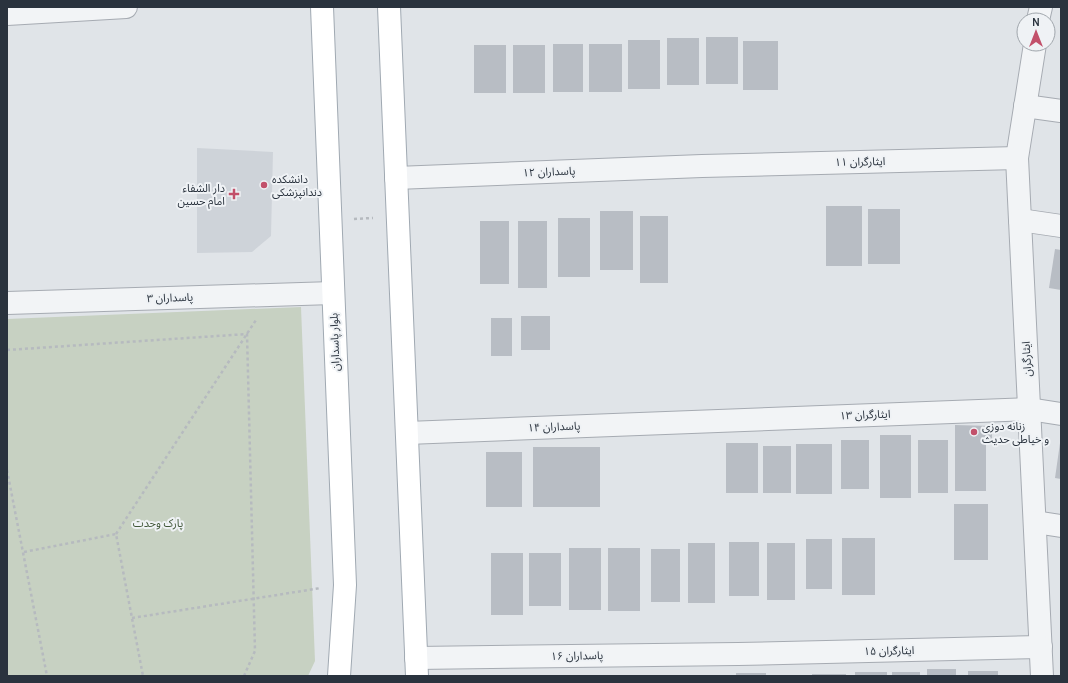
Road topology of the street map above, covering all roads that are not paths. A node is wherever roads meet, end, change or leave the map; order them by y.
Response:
1 (126, 7) edge
2 (322, 7) edge
3 (389, 7) edge
4 (7, 14) edge
5 (1034, 52) edge
6 (1025, 106) junction
7 (1061, 111) edge
8 (1017, 158) junction
9 (702, 166) joint
10 (396, 178) junction
11 (1020, 220) junction
12 (1061, 226) edge
13 (333, 293) junction
14 (7, 303) edge
15 (1029, 409) junction
16 (1061, 414) edge
17 (701, 422) joint
18 (407, 433) junction
19 (1035, 522) junction
20 (1061, 526) edge
21 (1041, 647) junction
22 (738, 654) joint
23 (417, 670) edge
24 (339, 675) edge
25 (1042, 676) edge

1 - 4 street
2 - 13 main road, بلوار پاسداران
3 - 10 main road
5 - 6 street, ایثارگران
6 - 7 street
6 - 8 street, ایثارگران
8 - 9 street, ایثارگران ۱۱
8 - 11 street, ایثارگران
9 - 10 street, پاسداران ۱۲
10 - 18 main road
11 - 12 street
11 - 15 street, ایثارگران
13 - 14 street, پاسداران ۳
13 - 24 main road, بلوار پاسداران
15 - 16 street, ایثارگران ۱۳
15 - 17 street, ایثارگران ۱۳
15 - 19 street, ایثارگران
17 - 18 street, پاسداران ۱۴
18 - 23 main road
19 - 20 street
19 - 21 street, ایثارگران
21 - 22 street, ایثارگران ۱۵
21 - 25 street, ایثارگران
22 - 23 street, پاسداران ۱۶

